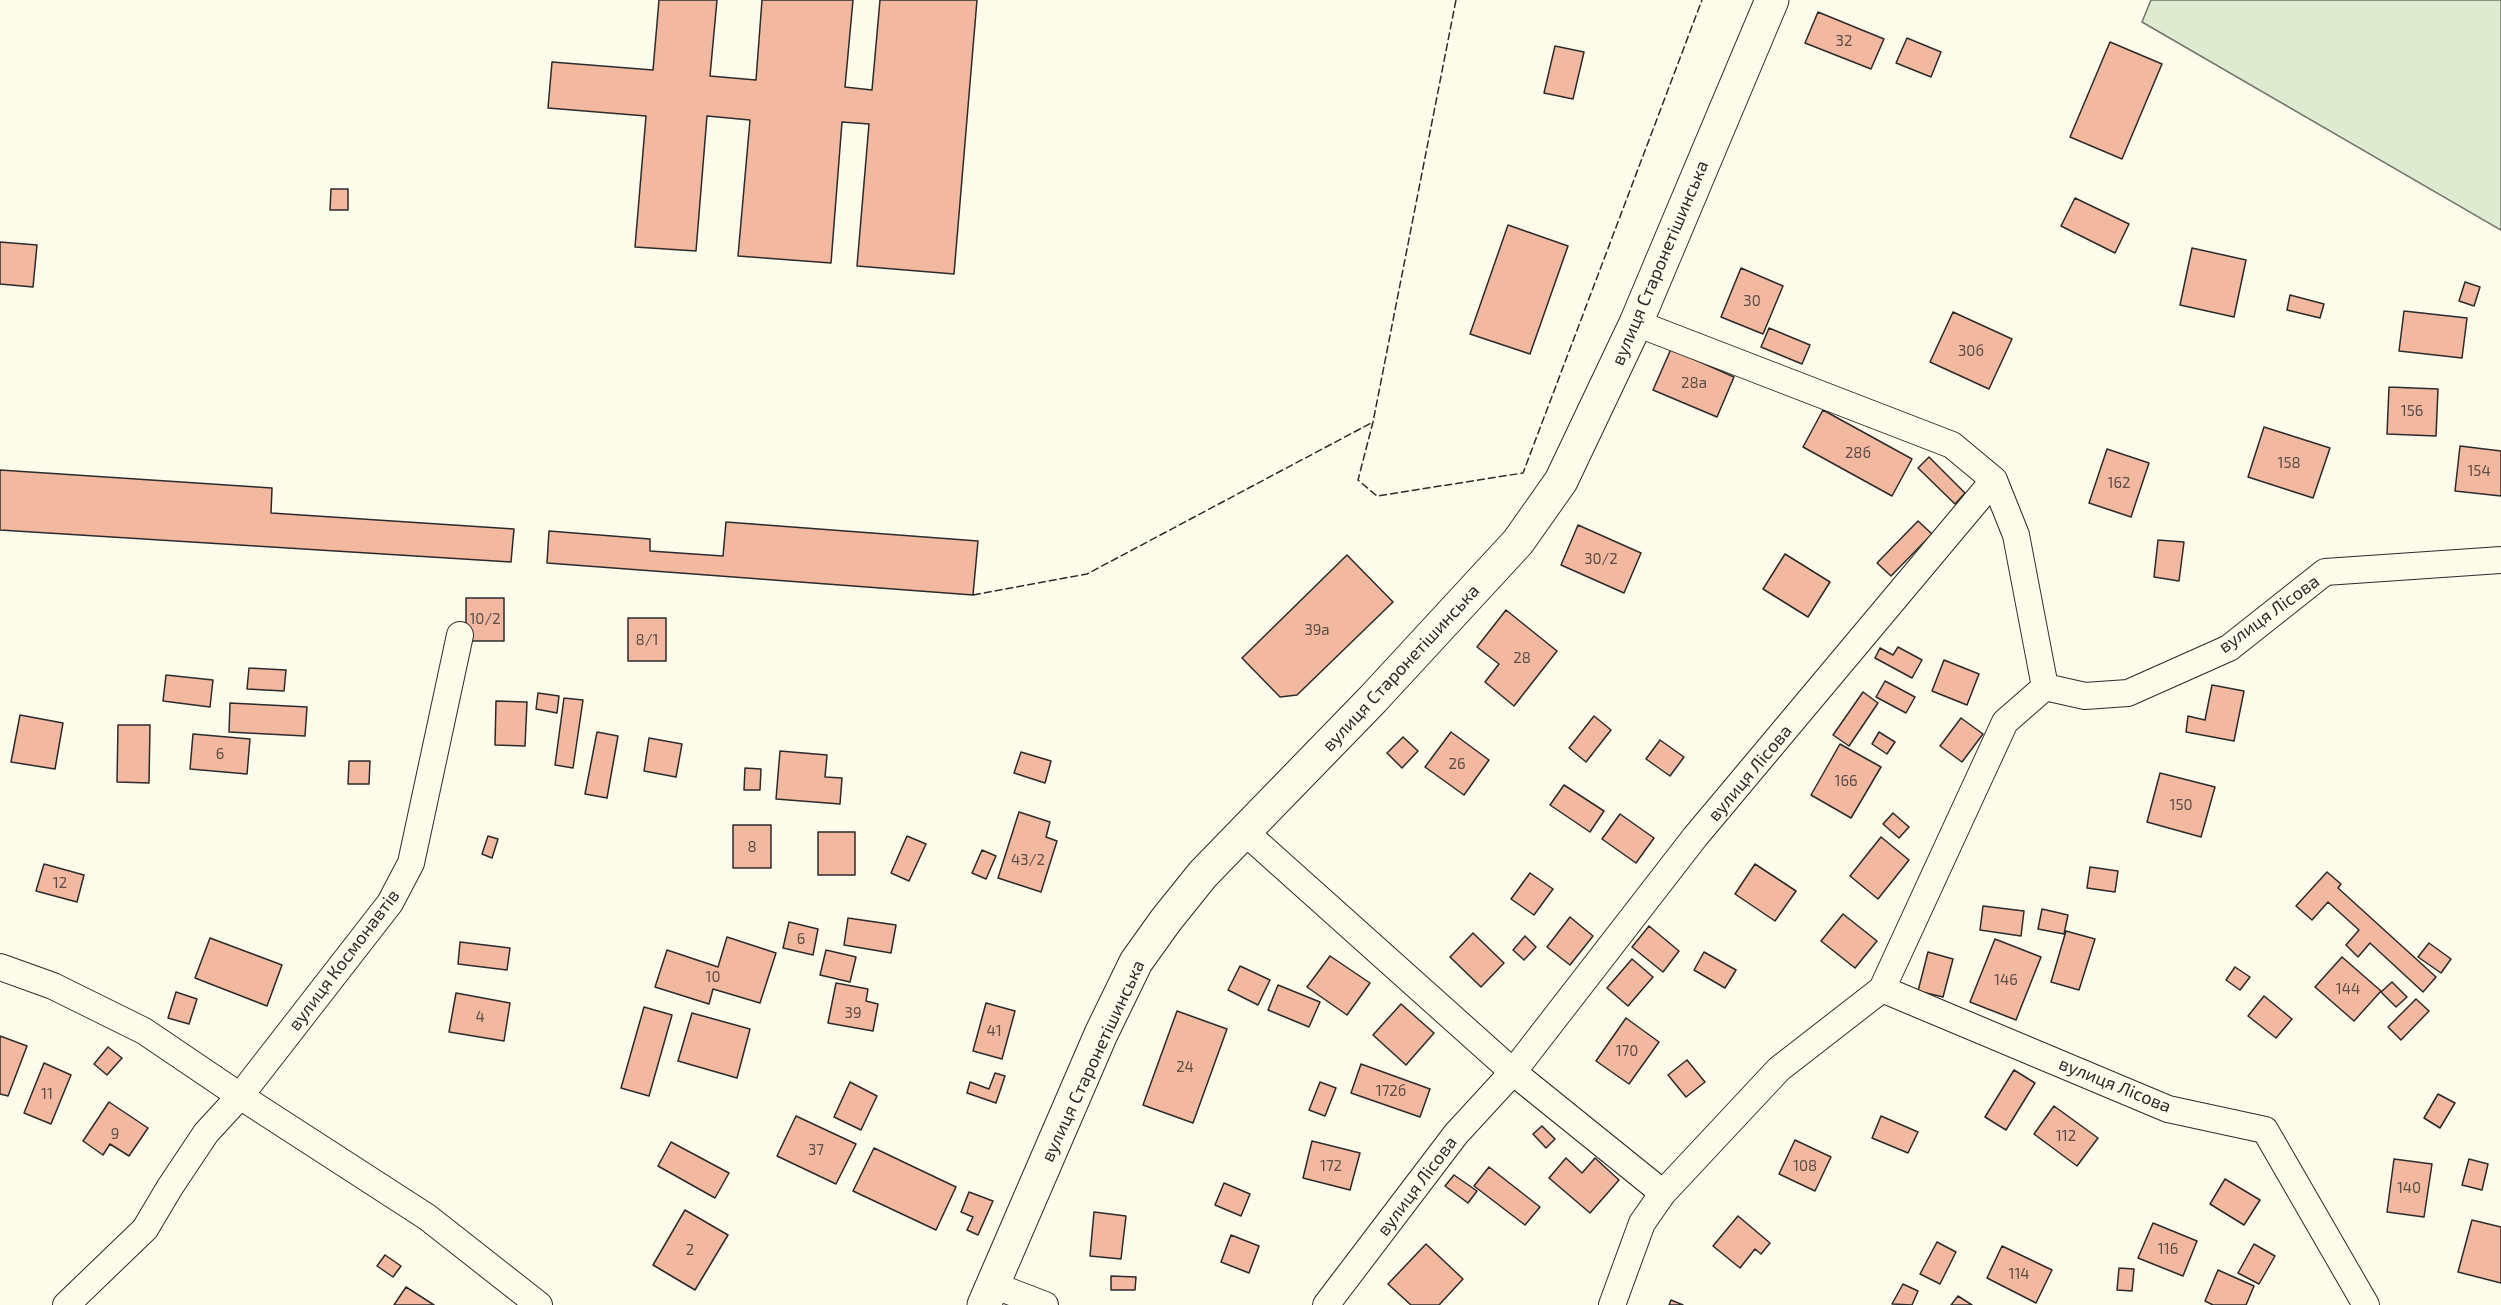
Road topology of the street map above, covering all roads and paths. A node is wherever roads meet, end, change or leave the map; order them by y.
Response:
1 (1772, 0) edge
2 (1636, 323) junction
3 (1994, 480) junction
4 (2501, 560) edge
5 (460, 635) dead end
6 (2045, 687) junction
7 (1245, 832) junction
8 (0, 967) edge
9 (1882, 989) junction
10 (1513, 1072) junction
11 (240, 1096) junction
12 (1663, 1192) junction
13 (988, 1295) edge
14 (66, 1305) edge
15 (539, 1305) edge
16 (1046, 1305) edge
17 (1326, 1305) edge
18 (1611, 1305) edge
19 (2366, 1305) edge

1 - 2 main road, вулиця Старонетішинська
2 - 3 street
2 - 7 main road, вулиця Старонетішинська
3 - 6 street
3 - 10 street, вулиця Лісова
4 - 6 street, вулиця Лісова
5 - 11 street, вулиця Космонавтів
6 - 9 street
7 - 10 street
7 - 13 main road, вулиця Старонетішинська
8 - 11 street
9 - 12 street
9 - 19 street, вулиця Лісова
10 - 12 street
10 - 17 street, вулиця Лісова
11 - 14 street, вулиця Космонавтів
11 - 15 street
12 - 18 street
13 - 16 street

